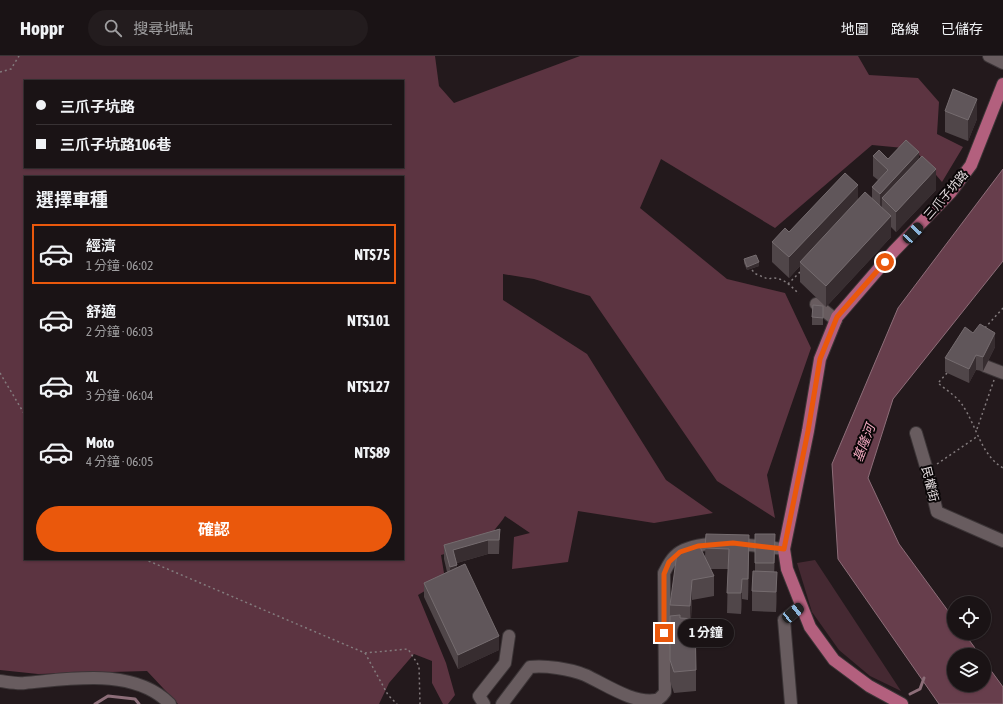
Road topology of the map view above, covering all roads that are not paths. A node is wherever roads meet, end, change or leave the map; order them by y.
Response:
1 (989, 56) edge
2 (1003, 63) edge
3 (1003, 84) edge
4 (816, 304) edge
5 (836, 320) junction
6 (916, 433) dead end
7 (1002, 538) edge
8 (784, 549) junction
9 (801, 606) junction
10 (509, 636) dead end
11 (0, 681) edge
12 (898, 703) edge
13 (170, 704) edge
14 (484, 704) edge
15 (502, 704) edge
16 (791, 704) edge

1 - 2 street
3 - 5 main road, 三爪子坑路
4 - 5 street
5 - 8 main road, 三爪子坑路
6 - 7 street, 民權街
8 - 9 main road, 三爪子坑路
8 - 15 street
9 - 12 main road, 三爪子坑路
9 - 16 street
10 - 14 street
11 - 13 street

